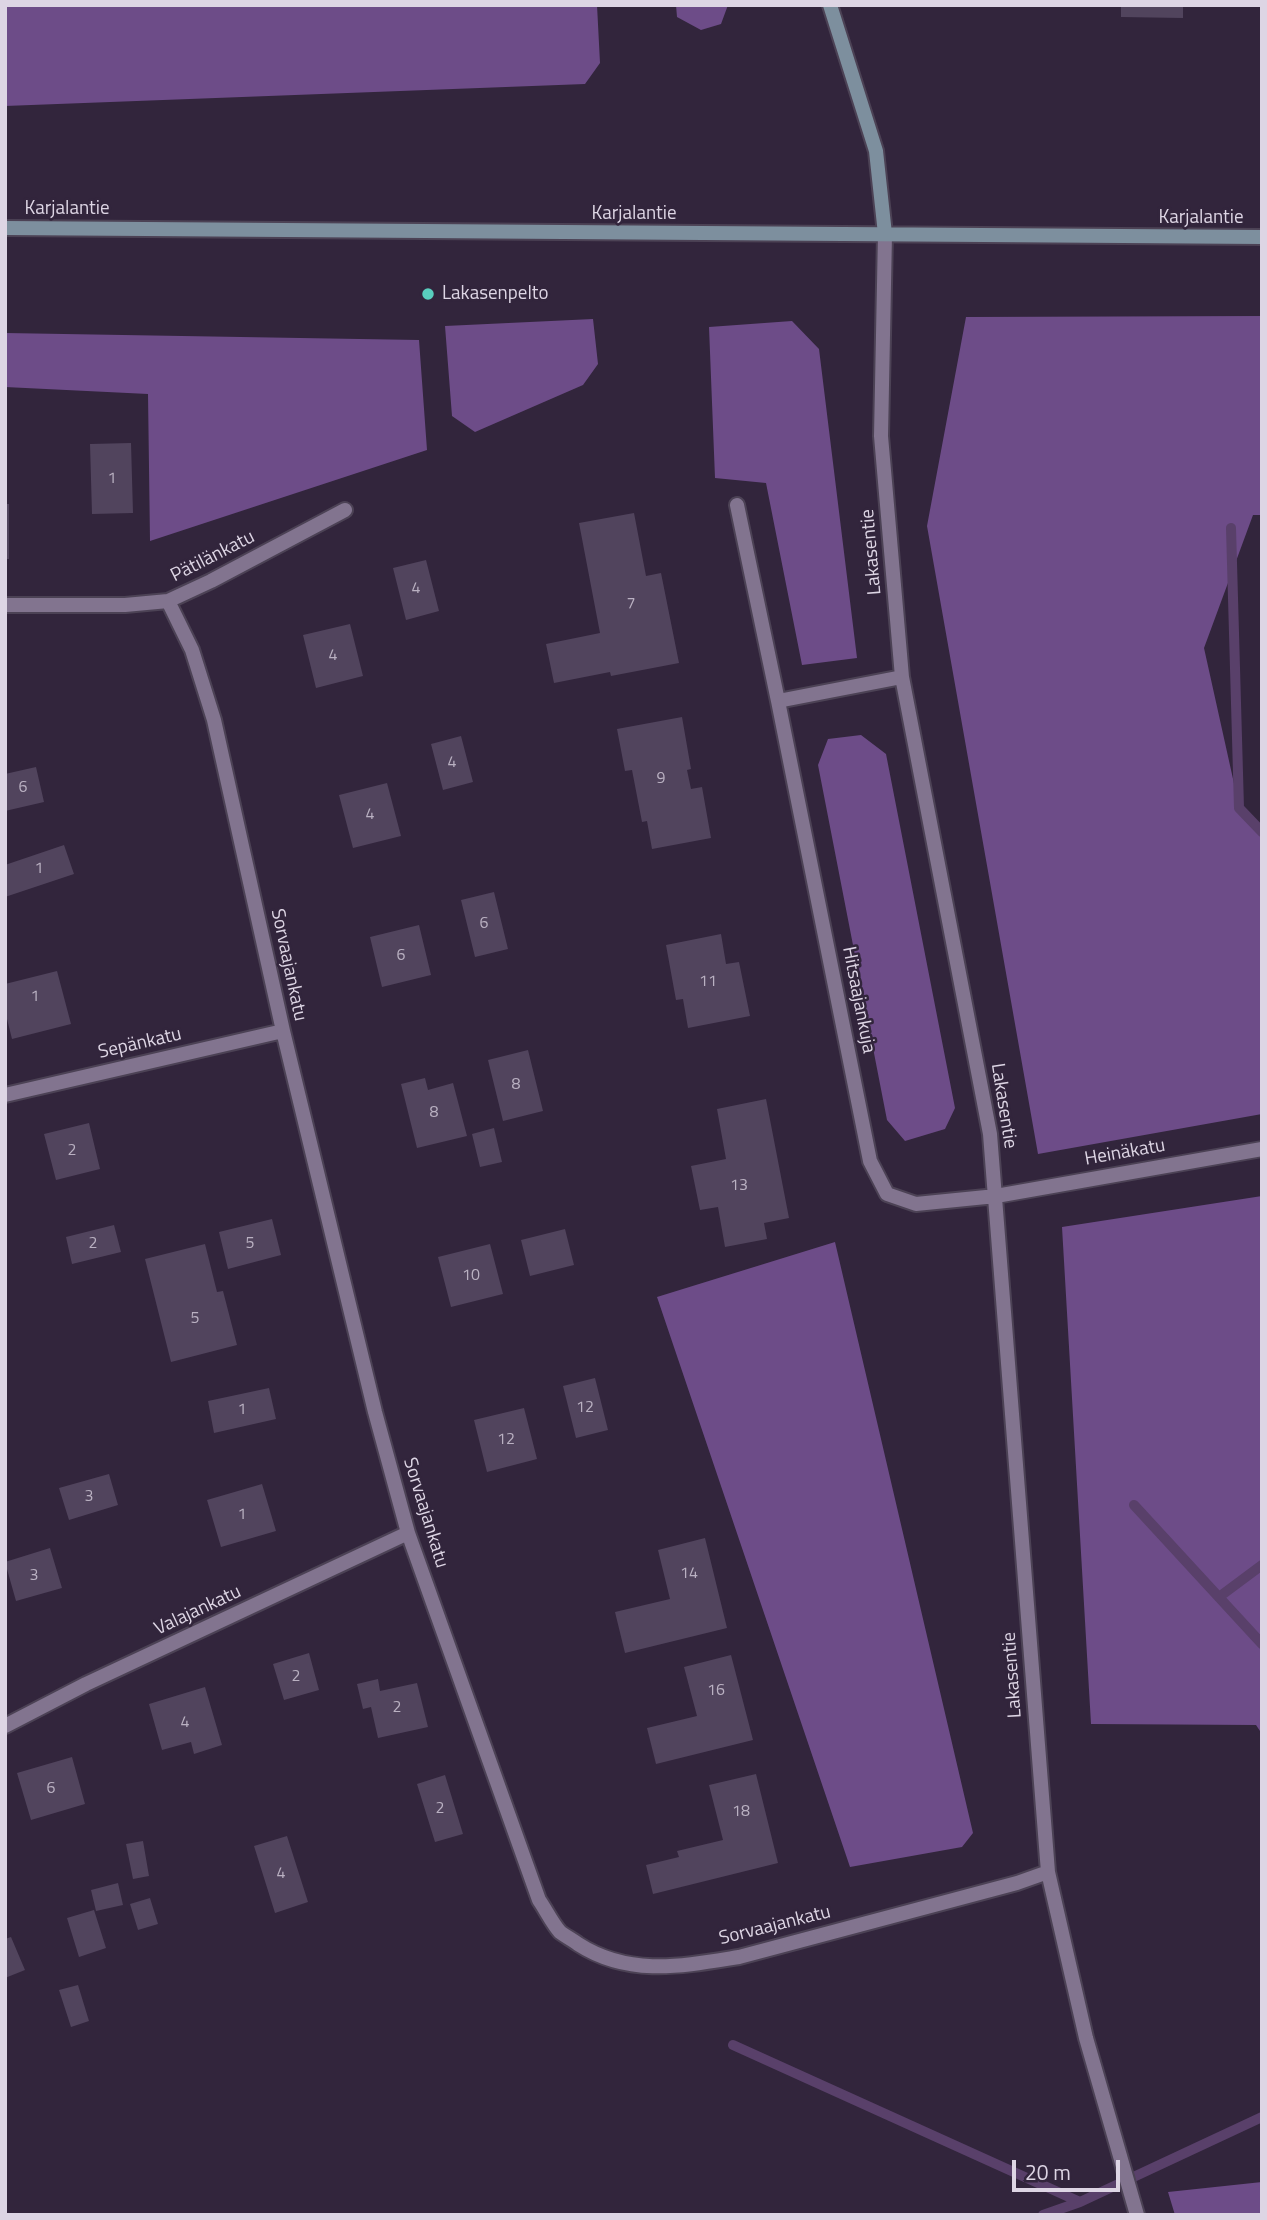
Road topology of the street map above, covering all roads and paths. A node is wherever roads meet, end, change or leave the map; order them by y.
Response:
1 (830, 5) edge
2 (5, 228) edge
3 (885, 234) junction
4 (1262, 237) edge
5 (737, 505) dead end
6 (345, 510) dead end
7 (168, 601) junction
8 (5, 605) edge
9 (902, 677) junction
10 (778, 701) junction
11 (283, 1031) junction
12 (5, 1095) edge
13 (1262, 1149) edge
14 (996, 1196) junction
15 (408, 1533) junction
16 (5, 1726) edge
17 (1048, 1872) junction
18 (1137, 2215) edge

1 - 3 main road, Lakasentie
2 - 3 main road, Karjalantie
3 - 4 main road, Karjalantie
3 - 9 street, Lakasentie
5 - 10 street, Hitsaajankuja
6 - 7 street, Pätilänkatu
7 - 8 street, Pätilänkatu
7 - 11 street, Sorvaajankatu
9 - 10 street
9 - 14 street, Lakasentie
10 - 14 street, Hitsaajankuja
11 - 12 street, Sepänkatu
11 - 15 street, Sorvaajankatu
13 - 14 street, Heinäkatu
14 - 17 street, Lakasentie
15 - 16 street, Valajankatu
15 - 17 street, Sorvaajankatu
17 - 18 street, Lakasentie

